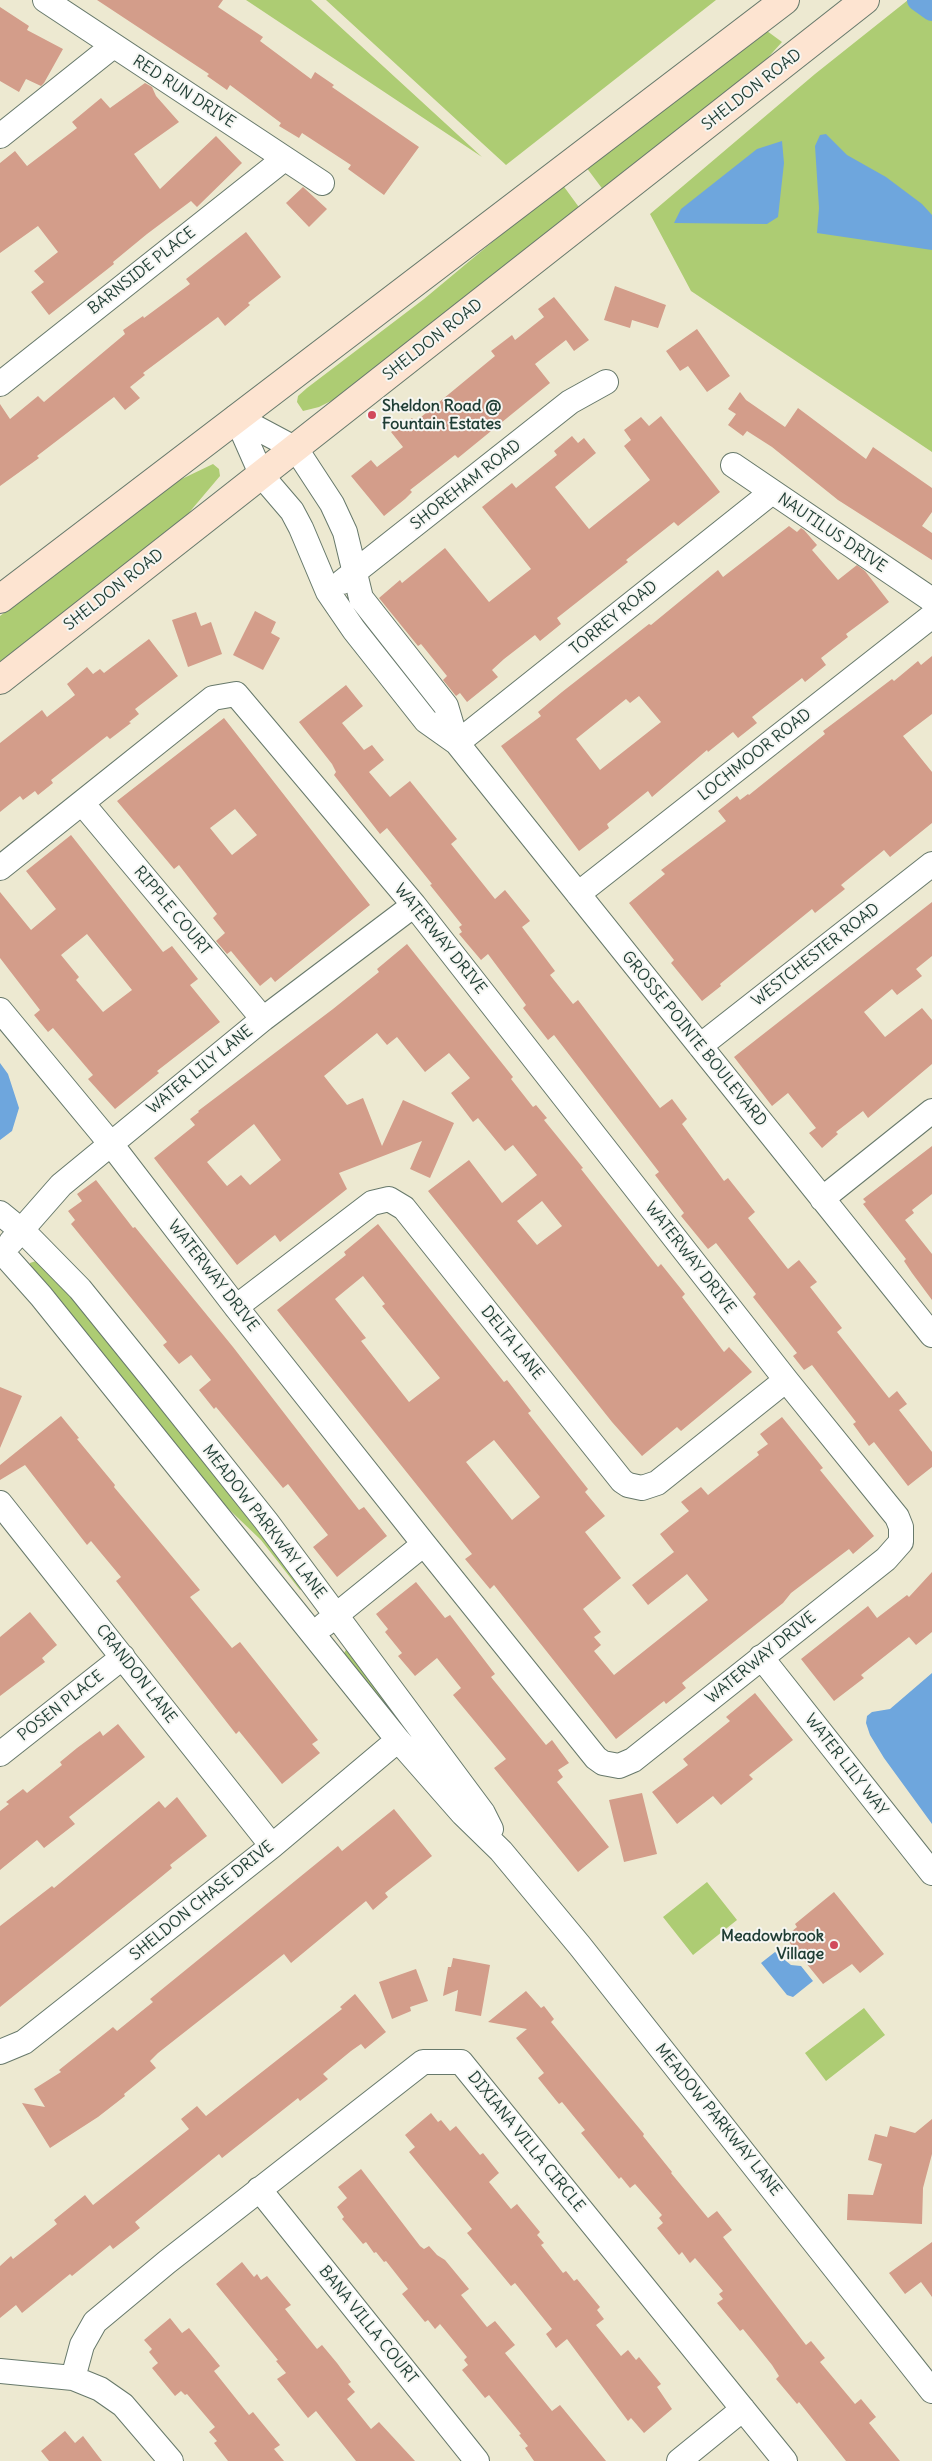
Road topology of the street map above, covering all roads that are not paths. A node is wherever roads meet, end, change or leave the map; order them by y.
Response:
1 (45, 0) edge
2 (785, 0) edge
3 (865, 0) edge
4 (113, 46) junction
5 (0, 136) edge
6 (284, 159) junction
7 (322, 184) dead end
8 (606, 382) dead end
9 (0, 384) edge
10 (236, 417) junction
11 (296, 449) junction
12 (733, 465) dead end
13 (262, 476) junction
14 (772, 492) junction
15 (328, 498) junction
16 (296, 519) junction
17 (354, 574) junction
18 (328, 592) junction
19 (0, 600) edge
20 (932, 600) edge
21 (932, 616) edge
22 (0, 680) edge
23 (457, 743) junction
24 (82, 803) junction
25 (932, 864) edge
26 (0, 868) edge
27 (578, 894) junction
28 (414, 905) junction
29 (0, 1010) edge
30 (263, 1019) junction
31 (700, 1046) junction
32 (932, 1111) edge
33 (111, 1144) junction
34 (822, 1198) junction
35 (0, 1213) edge
36 (21, 1231) junction
37 (1, 1251) edge
38 (236, 1307) junction
39 (932, 1336) edge
40 (786, 1380) junction
41 (0, 1503) edge
42 (424, 1544) junction
43 (336, 1616) junction
44 (313, 1634) junction
45 (761, 1657) junction
46 (123, 1658) junction
47 (398, 1740) junction
48 (0, 1754) edge
49 (272, 1846) junction
50 (501, 1851) junction
51 (932, 1872) edge
52 (0, 2052) edge
53 (259, 2189) junction
54 (0, 2371) edge
55 (73, 2378) junction
56 (932, 2391) edge
57 (743, 2409) junction
58 (171, 2461) edge
59 (476, 2461) edge
60 (679, 2461) edge
61 (786, 2461) edge

1 - 4 street, RED RUN DRIVE
2 - 10 main road
3 - 11 main road, SHELDON ROAD
4 - 5 street
4 - 6 street, RED RUN DRIVE
6 - 7 street, RED RUN DRIVE
6 - 9 street, BARNSIDE PLACE
8 - 17 street, SHOREHAM ROAD
10 - 11 street, GROSSE POINTE BOULEVARD
10 - 13 street, GROSSE POINTE BOULEVARD
10 - 19 main road
11 - 13 main road, SHELDON ROAD
11 - 15 street, GROSSE POINTE BOULEVARD
12 - 14 street, NAUTILUS DRIVE
13 - 16 street, GROSSE POINTE BOULEVARD
13 - 22 main road, SHELDON ROAD
14 - 20 street, NAUTILUS DRIVE
14 - 23 street, TORREY ROAD
15 - 16 street
15 - 17 street, GROSSE POINTE BOULEVARD
16 - 18 street, GROSSE POINTE BOULEVARD
17 - 18 street, SHOREHAM ROAD
17 - 23 street, GROSSE POINTE BOULEVARD
18 - 23 street, GROSSE POINTE BOULEVARD
21 - 27 street, LOCHMOOR ROAD
23 - 27 street, GROSSE POINTE BOULEVARD
24 - 26 street, WATERWAY DRIVE
24 - 28 street, WATERWAY DRIVE
24 - 30 street, RIPPLE COURT
25 - 31 street, WESTCHESTER ROAD
27 - 31 street, GROSSE POINTE BOULEVARD
28 - 30 street, WATER LILY LANE
28 - 40 street, WATERWAY DRIVE
29 - 33 street, WATERWAY DRIVE
30 - 33 street, WATER LILY LANE
31 - 34 street, GROSSE POINTE BOULEVARD
32 - 34 street
33 - 36 street, WATER LILY LANE
33 - 38 street, WATERWAY DRIVE
34 - 39 street, GROSSE POINTE BOULEVARD
35 - 36 street, MEADOW PARKWAY LANE
36 - 37 street, WATER LILY LANE
36 - 43 street, MEADOW PARKWAY LANE
37 - 44 street, MEADOW PARKWAY LANE
38 - 40 street, DELTA LANE
38 - 42 street, WATERWAY DRIVE
40 - 45 street, WATERWAY DRIVE
41 - 46 street, CRANDON LANE
42 - 43 street
42 - 45 street, WATERWAY DRIVE
43 - 44 street
43 - 50 street, MEADOW PARKWAY LANE
44 - 47 street, MEADOW PARKWAY LANE
45 - 51 street, WATER LILY WAY
46 - 48 street, POSEN PLACE
46 - 49 street, CRANDON LANE
47 - 49 street, SHELDON CHASE DRIVE
47 - 50 street, MEADOW PARKWAY LANE
49 - 52 street, SHELDON CHASE DRIVE
50 - 56 street, MEADOW PARKWAY LANE
53 - 55 street, DIXIANA VILLA CIRCLE
53 - 57 street, DIXIANA VILLA CIRCLE
53 - 59 street, BANA VILLA COURT
54 - 55 street
55 - 58 street
57 - 60 street
57 - 61 street, DIXIANA VILLA CIRCLE

